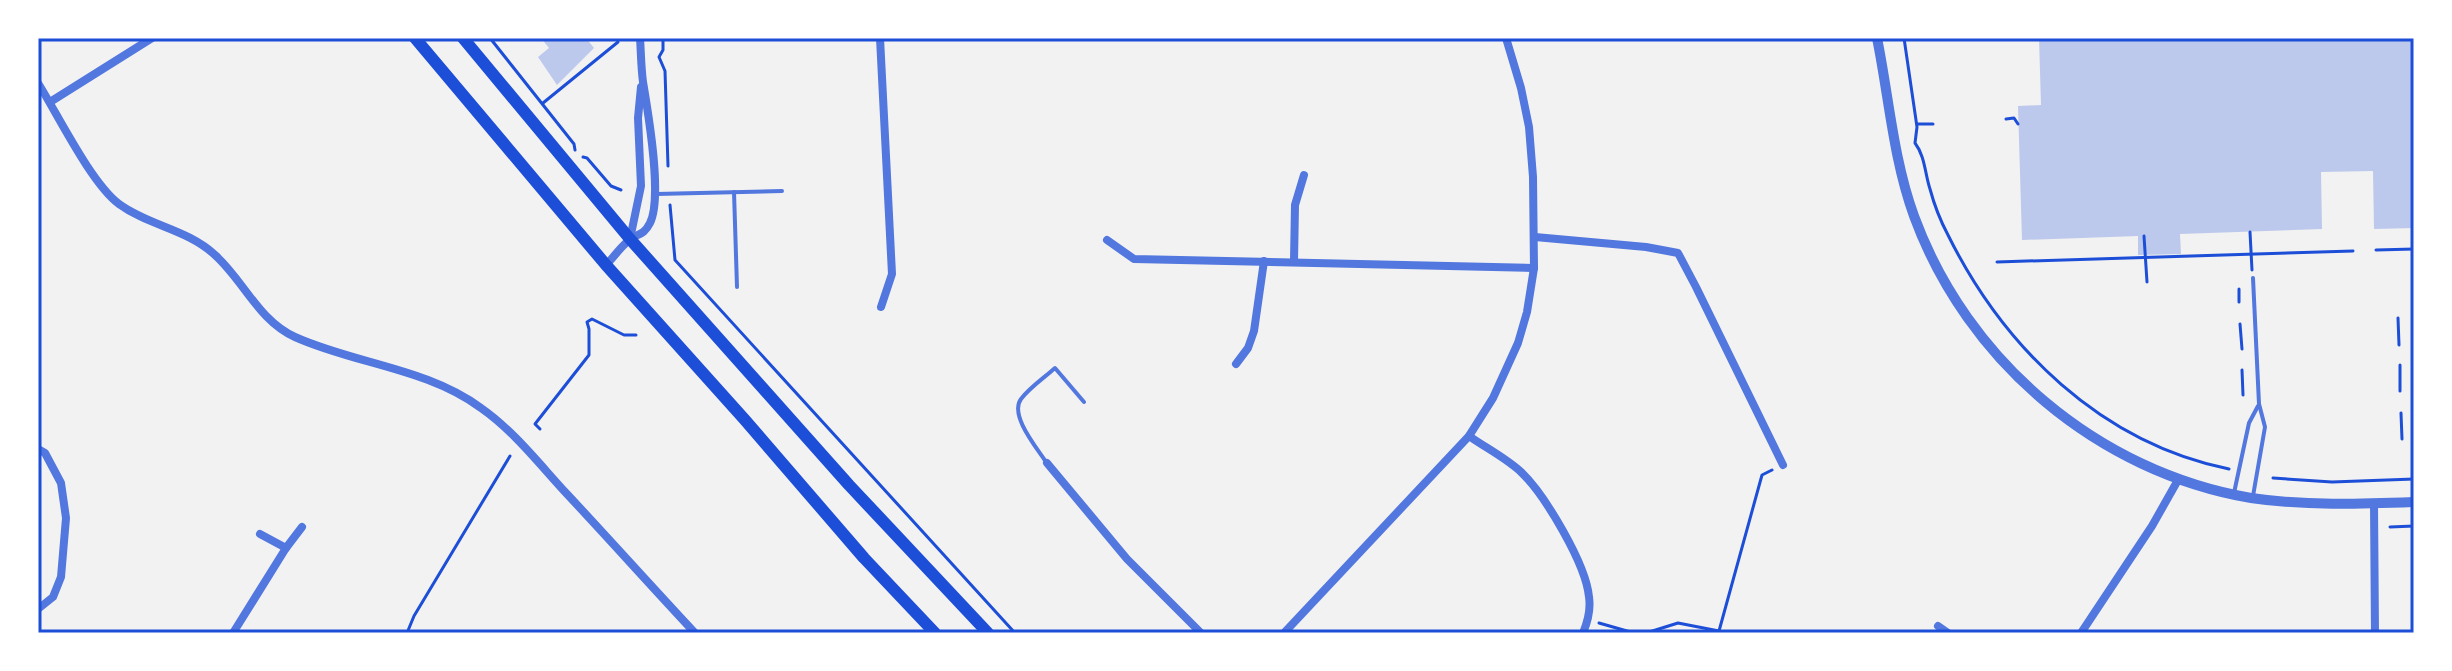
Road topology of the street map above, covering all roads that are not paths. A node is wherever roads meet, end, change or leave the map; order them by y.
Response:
1 (152, 38) edge
2 (415, 38) edge
3 (463, 38) edge
4 (640, 38) edge
5 (880, 38) edge
6 (1506, 38) edge
7 (1877, 38) edge
8 (642, 78) junction
9 (38, 83) edge
10 (50, 102) junction
11 (1304, 175) dead end
12 (782, 191) dead end
13 (734, 192) junction
14 (655, 194) junction
15 (1535, 237) junction
16 (630, 239) junction
17 (1107, 240) dead end
18 (1264, 261) junction
19 (1294, 261) junction
20 (606, 265) junction
21 (1534, 268) junction
22 (2253, 278) dead end
23 (737, 287) dead end
24 (881, 307) dead end
25 (1236, 364) dead end
26 (1084, 402) dead end
27 (2259, 404) junction
28 (1469, 436) junction
29 (41, 451) edge
30 (1047, 463) joint
31 (1783, 465) road end
32 (2178, 480) junction
33 (2234, 494) junction
34 (2252, 498) junction
35 (2414, 502) edge
36 (2374, 503) junction
37 (302, 527) dead end
38 (260, 534) dead end
39 (286, 548) junction
40 (38, 609) edge
41 (1938, 626) dead end
42 (233, 633) edge
43 (695, 633) edge
44 (935, 633) edge
45 (988, 633) edge
46 (1201, 633) edge
47 (1284, 633) edge
48 (1583, 633) edge
49 (1948, 633) edge
50 (2081, 633) edge
51 (2375, 633) edge

1 - 10 street
2 - 20 highway
3 - 16 highway
4 - 8 street
5 - 24 street
6 - 15 street
7 - 32 street
8 - 14 street
8 - 16 street
9 - 10 street
10 - 43 street
11 - 19 street
12 - 13 lane
13 - 14 lane
13 - 23 lane
14 - 16 street
15 - 21 street
15 - 31 street
16 - 20 street
16 - 45 highway
17 - 18 street
18 - 19 street
18 - 25 street
19 - 21 street
20 - 44 highway
21 - 28 street
22 - 27 lane
26 - 30 lane
27 - 33 lane
27 - 34 lane
28 - 47 street
28 - 48 street
29 - 40 street
30 - 46 street
32 - 33 street
32 - 50 street
33 - 34 street
34 - 36 street
35 - 36 street
36 - 51 street
37 - 39 street
38 - 39 street
39 - 42 street
41 - 49 street

